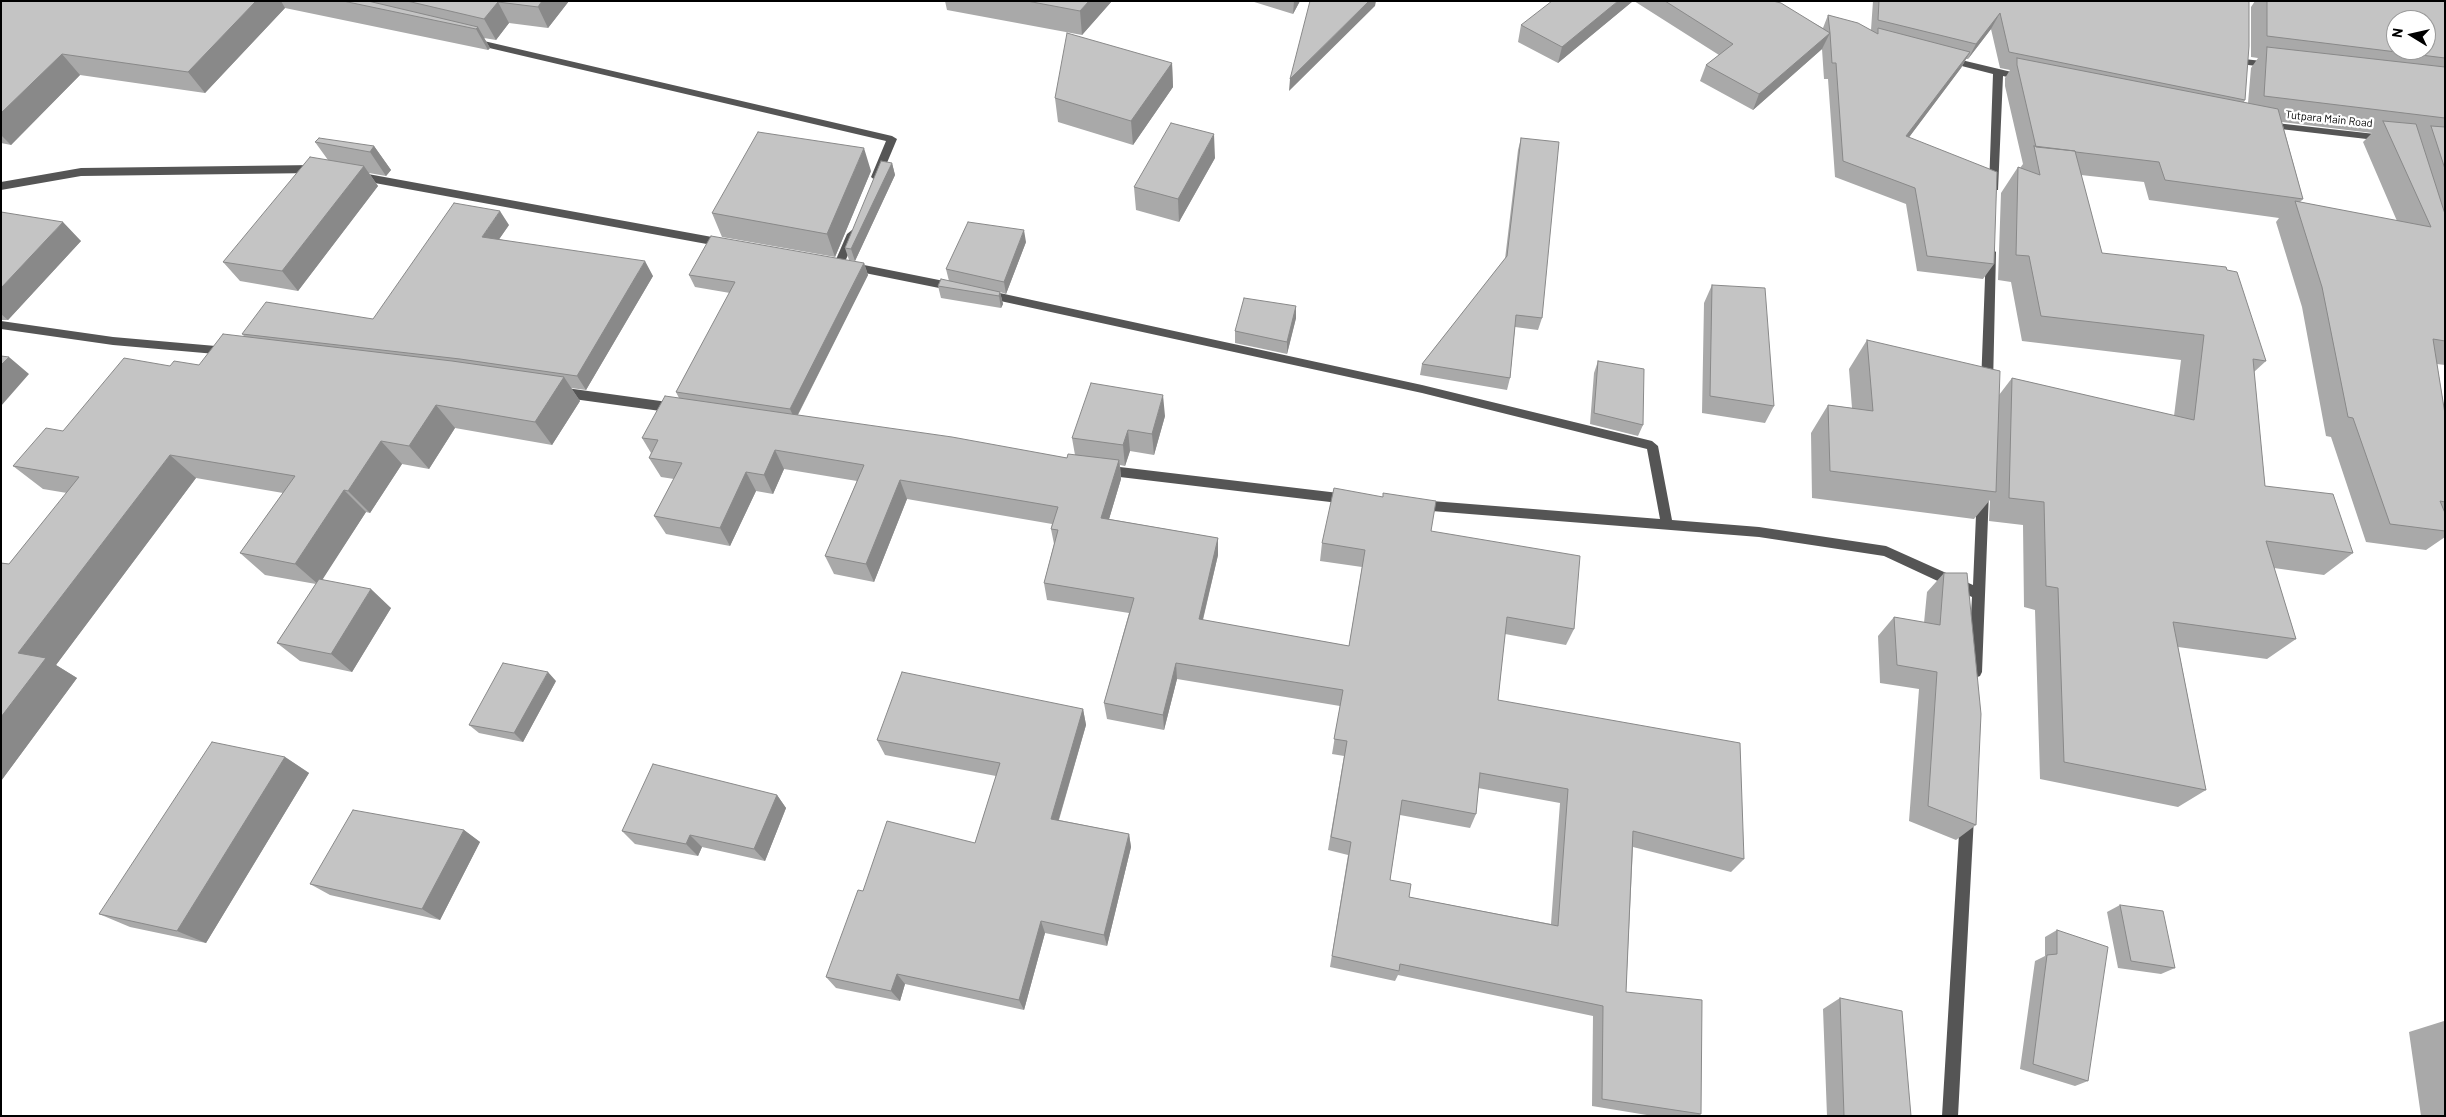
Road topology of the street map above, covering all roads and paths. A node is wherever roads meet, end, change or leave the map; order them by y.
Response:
1 (457, 38) edge
2 (1940, 58) edge
3 (2244, 62) edge
4 (2282, 67) edge
5 (1998, 72) junction
6 (2037, 80) edge
7 (2259, 124) edge
8 (2392, 139) edge
9 (873, 184) edge
10 (1, 186) edge
11 (1993, 200) edge
12 (854, 228) edge
13 (1992, 240) edge
14 (732, 244) edge
15 (1, 325) edge
16 (242, 353) edge
17 (548, 390) edge
18 (1986, 397) edge
19 (685, 409) edge
20 (1094, 469) edge
21 (1983, 476) edge
22 (1364, 501) edge
23 (1403, 504) edge
24 (1668, 524) junction
25 (1979, 594) junction
26 (1974, 683) edge
27 (1968, 801) edge
28 (1950, 1116) edge

1 - 9 street
2 - 5 street
3 - 4 street
5 - 6 street
5 - 11 street
7 - 8 street, Tutpara Main Road
10 - 14 street
12 - 24 street
13 - 18 street
15 - 16 street
17 - 19 street
20 - 22 street
21 - 25 street
23 - 24 street
24 - 25 street
25 - 26 street
27 - 28 street

